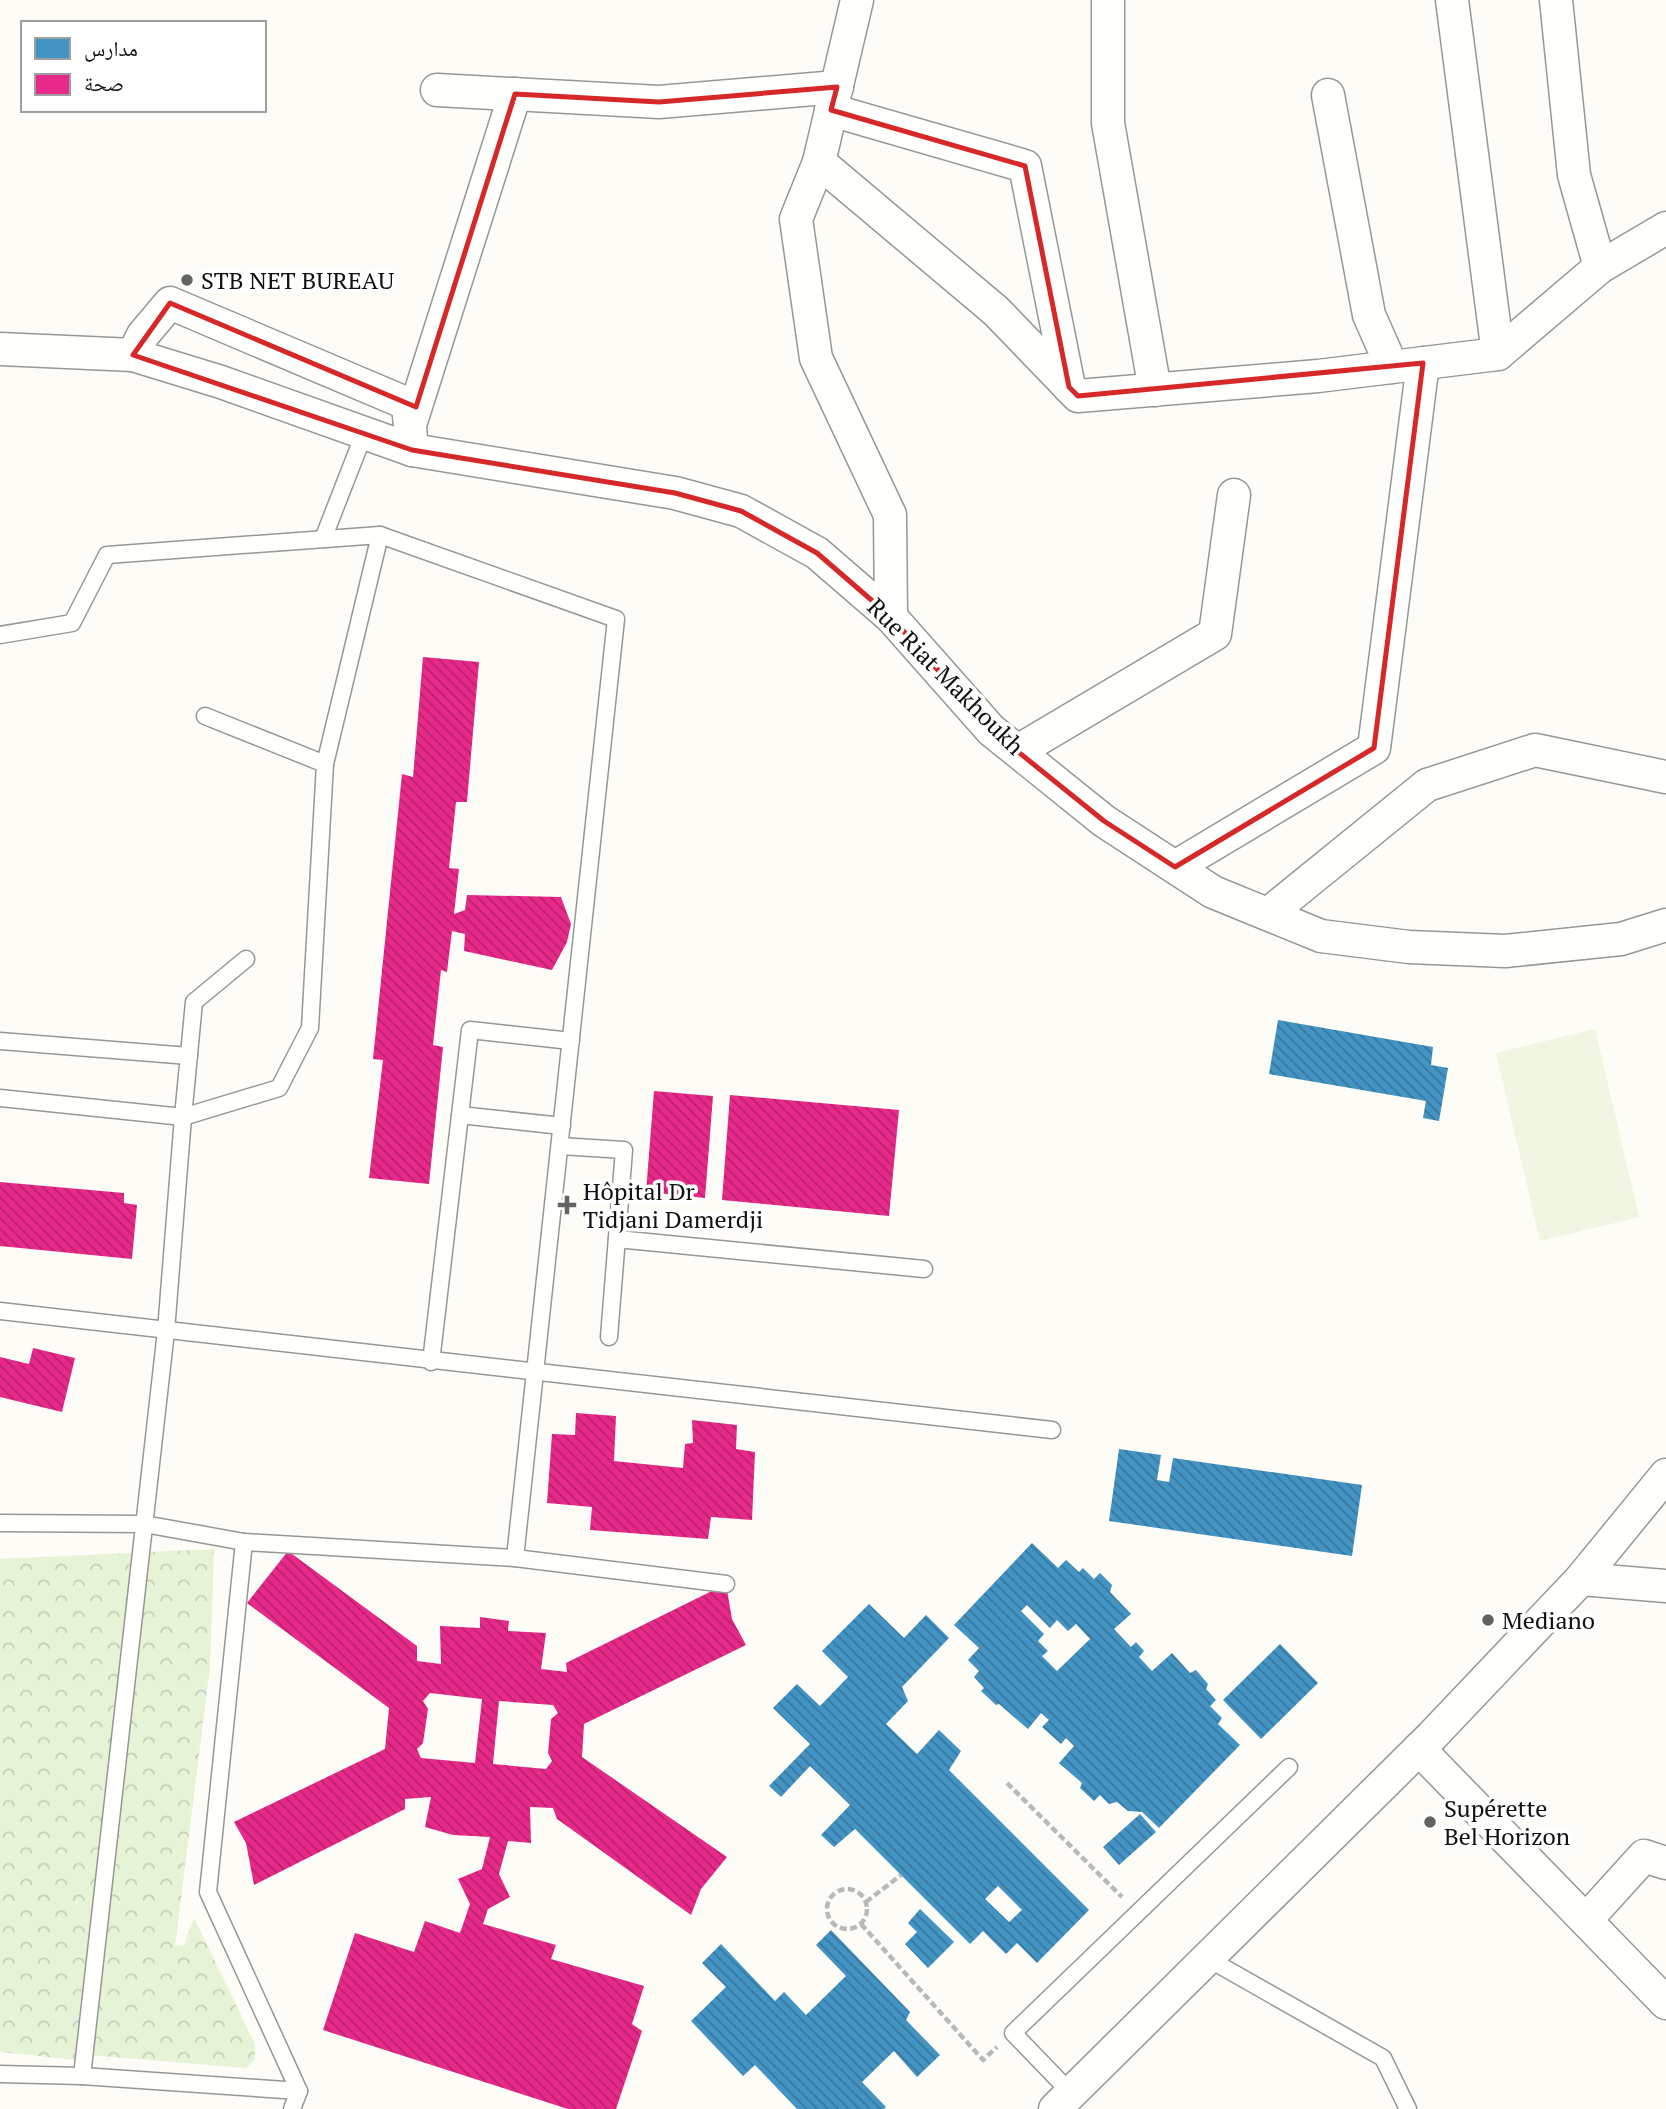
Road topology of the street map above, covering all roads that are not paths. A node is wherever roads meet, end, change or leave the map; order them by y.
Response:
1 (857, 0) edge
2 (1108, 0) edge
3 (1452, 0) edge
4 (1556, 0) edge
5 (437, 90) dead end
6 (515, 94) junction
7 (1328, 95) dead end
8 (834, 99) junction
9 (819, 162) junction
10 (1666, 228) edge
11 (1600, 267) junction
12 (276, 348) junction
13 (0, 349) edge
14 (1498, 354) junction
15 (133, 355) junction
16 (1423, 363) junction
17 (1392, 367) junction
18 (1069, 387) junction
19 (1156, 390) junction
20 (258, 396) junction
21 (364, 434) junction
22 (411, 437) junction
23 (1234, 495) dead end
24 (380, 536) junction
25 (323, 540) junction
26 (891, 617) junction
27 (0, 635) edge
28 (205, 716) dead end
29 (1018, 751) junction
30 (325, 764) junction
31 (1666, 777) edge
32 (1175, 867) junction
33 (1268, 914) junction
34 (1666, 925) edge
35 (246, 959) dead end
36 (0, 1041) edge
37 (571, 1041) junction
38 (189, 1056) junction
39 (0, 1098) edge
40 (460, 1115) junction
41 (183, 1117) junction
42 (562, 1126) junction
43 (560, 1146) junction
44 (617, 1239) junction
45 (924, 1269) dead end
46 (0, 1311) edge
47 (166, 1331) junction
48 (609, 1337) dead end
49 (432, 1362) junction
50 (536, 1374) junction
51 (1052, 1430) dead end
52 (1666, 1475) edge
53 (0, 1523) edge
54 (144, 1524) junction
55 (244, 1542) junction
56 (515, 1558) junction
57 (1581, 1579) junction
58 (726, 1584) dead end
59 (1666, 1586) edge
60 (1419, 1749) junction
61 (1289, 1767) dead end
62 (1666, 1863) edge
63 (1586, 1920) junction
64 (1207, 1958) junction
65 (1666, 2003) edge
66 (0, 2074) edge
67 (82, 2076) junction
68 (299, 2091) junction
69 (1063, 2101) edge
70 (292, 2109) edge
71 (1408, 2109) edge

1 - 8 street
2 - 19 street
3 - 14 street
4 - 11 street
5 - 6 street
6 - 8 street
6 - 22 street
7 - 17 street
8 - 9 street
8 - 18 street
9 - 18 street
9 - 26 street
10 - 11 street
11 - 14 street
12 - 15 street
12 - 20 street
12 - 22 street
13 - 15 street, Rue Riat Makhoukh
14 - 16 street
15 - 20 street, Rue Riat Makhoukh
16 - 17 street
16 - 32 street
17 - 19 street
18 - 19 street
20 - 21 street, Rue Riat Makhoukh
21 - 22 street, Rue Riat Makhoukh
21 - 25 lane
22 - 26 street, Rue Riat Makhoukh
23 - 29 street
24 - 25 lane
24 - 30 lane
24 - 37 lane
25 - 27 lane
26 - 29 street, Rue Riat Makhoukh
28 - 30 lane
29 - 32 street, Rue Riat Makhoukh
30 - 41 lane
31 - 33 street
32 - 33 street, Rue Riat Makhoukh
33 - 34 street, Rue Riat Makhoukh
35 - 38 lane
36 - 38 lane
37 - 40 lane
37 - 42 lane
38 - 41 lane
39 - 41 lane
40 - 42 lane
40 - 49 lane
41 - 47 lane
42 - 43 lane
43 - 44 lane
43 - 50 lane
44 - 45 lane
44 - 48 lane
46 - 47 lane
47 - 49 lane
47 - 54 lane
49 - 50 lane
50 - 51 lane
50 - 56 lane
52 - 57 street
53 - 54 lane
54 - 55 lane
54 - 67 lane
55 - 56 lane
55 - 68 lane
56 - 58 lane
57 - 59 street
57 - 60 street
60 - 63 street
60 - 64 street
61 - 69 lane
62 - 63 street
63 - 65 street
64 - 69 street
64 - 71 lane
66 - 67 lane
67 - 68 lane
68 - 70 lane

